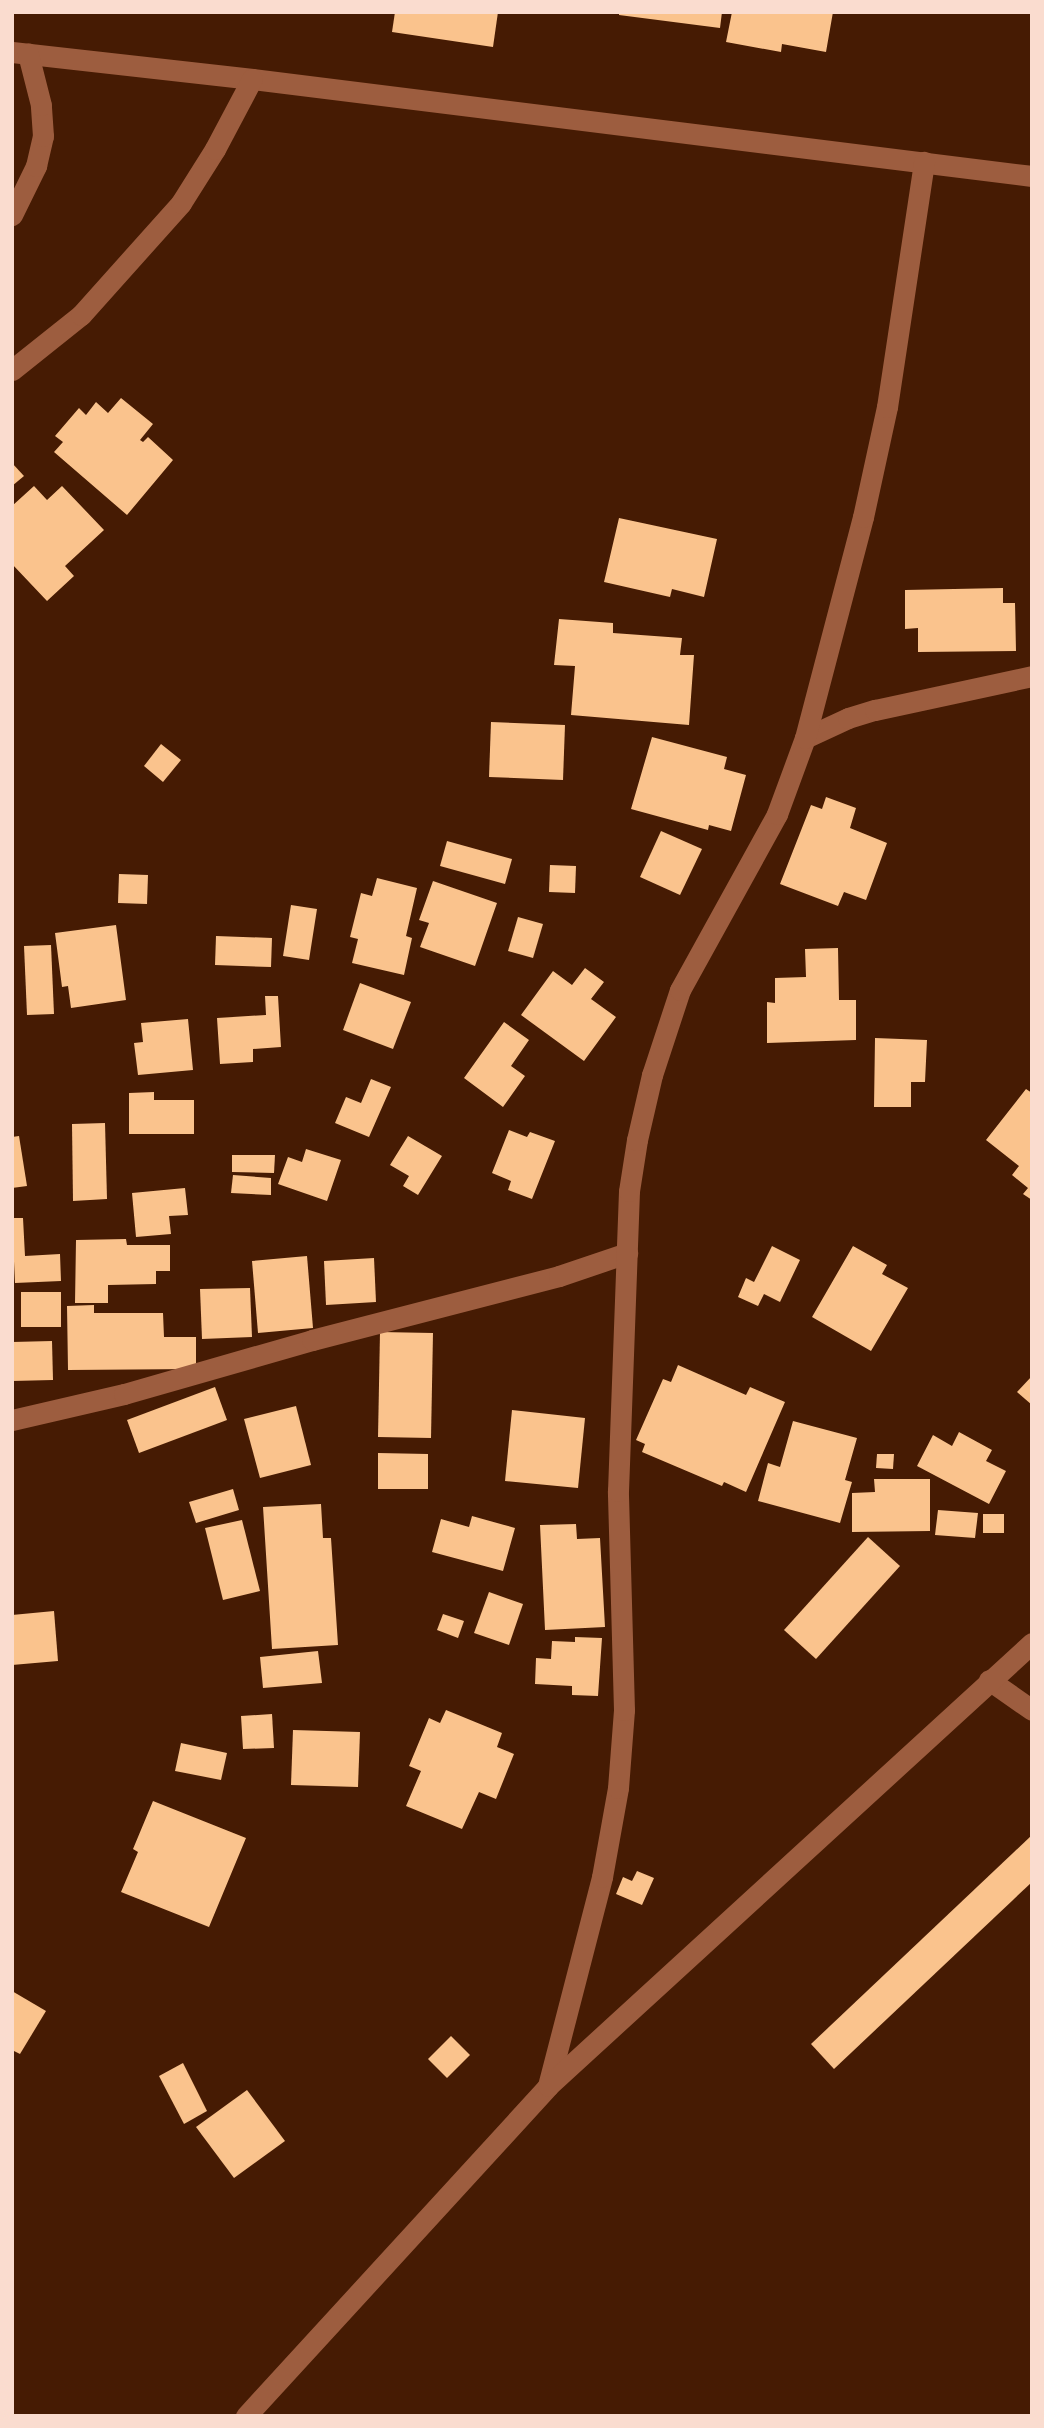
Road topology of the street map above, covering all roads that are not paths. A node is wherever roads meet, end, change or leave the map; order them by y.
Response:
1 (20, 53) edge
2 (252, 79) junction
3 (924, 162) junction
4 (1032, 176) edge
5 (12, 215) edge
6 (12, 370) edge
7 (1032, 676) edge
8 (805, 738) junction
9 (627, 1253) junction
10 (12, 1420) edge
11 (1032, 1643) edge
12 (989, 1680) junction
13 (1032, 1710) edge
14 (548, 2086) junction
15 (246, 2416) edge

1 - 2 street
1 - 5 street
2 - 3 street
2 - 6 street
3 - 4 street
3 - 8 street
7 - 8 street
8 - 9 street
9 - 10 street
9 - 14 street
11 - 12 street
12 - 13 street
12 - 14 street
14 - 15 street

